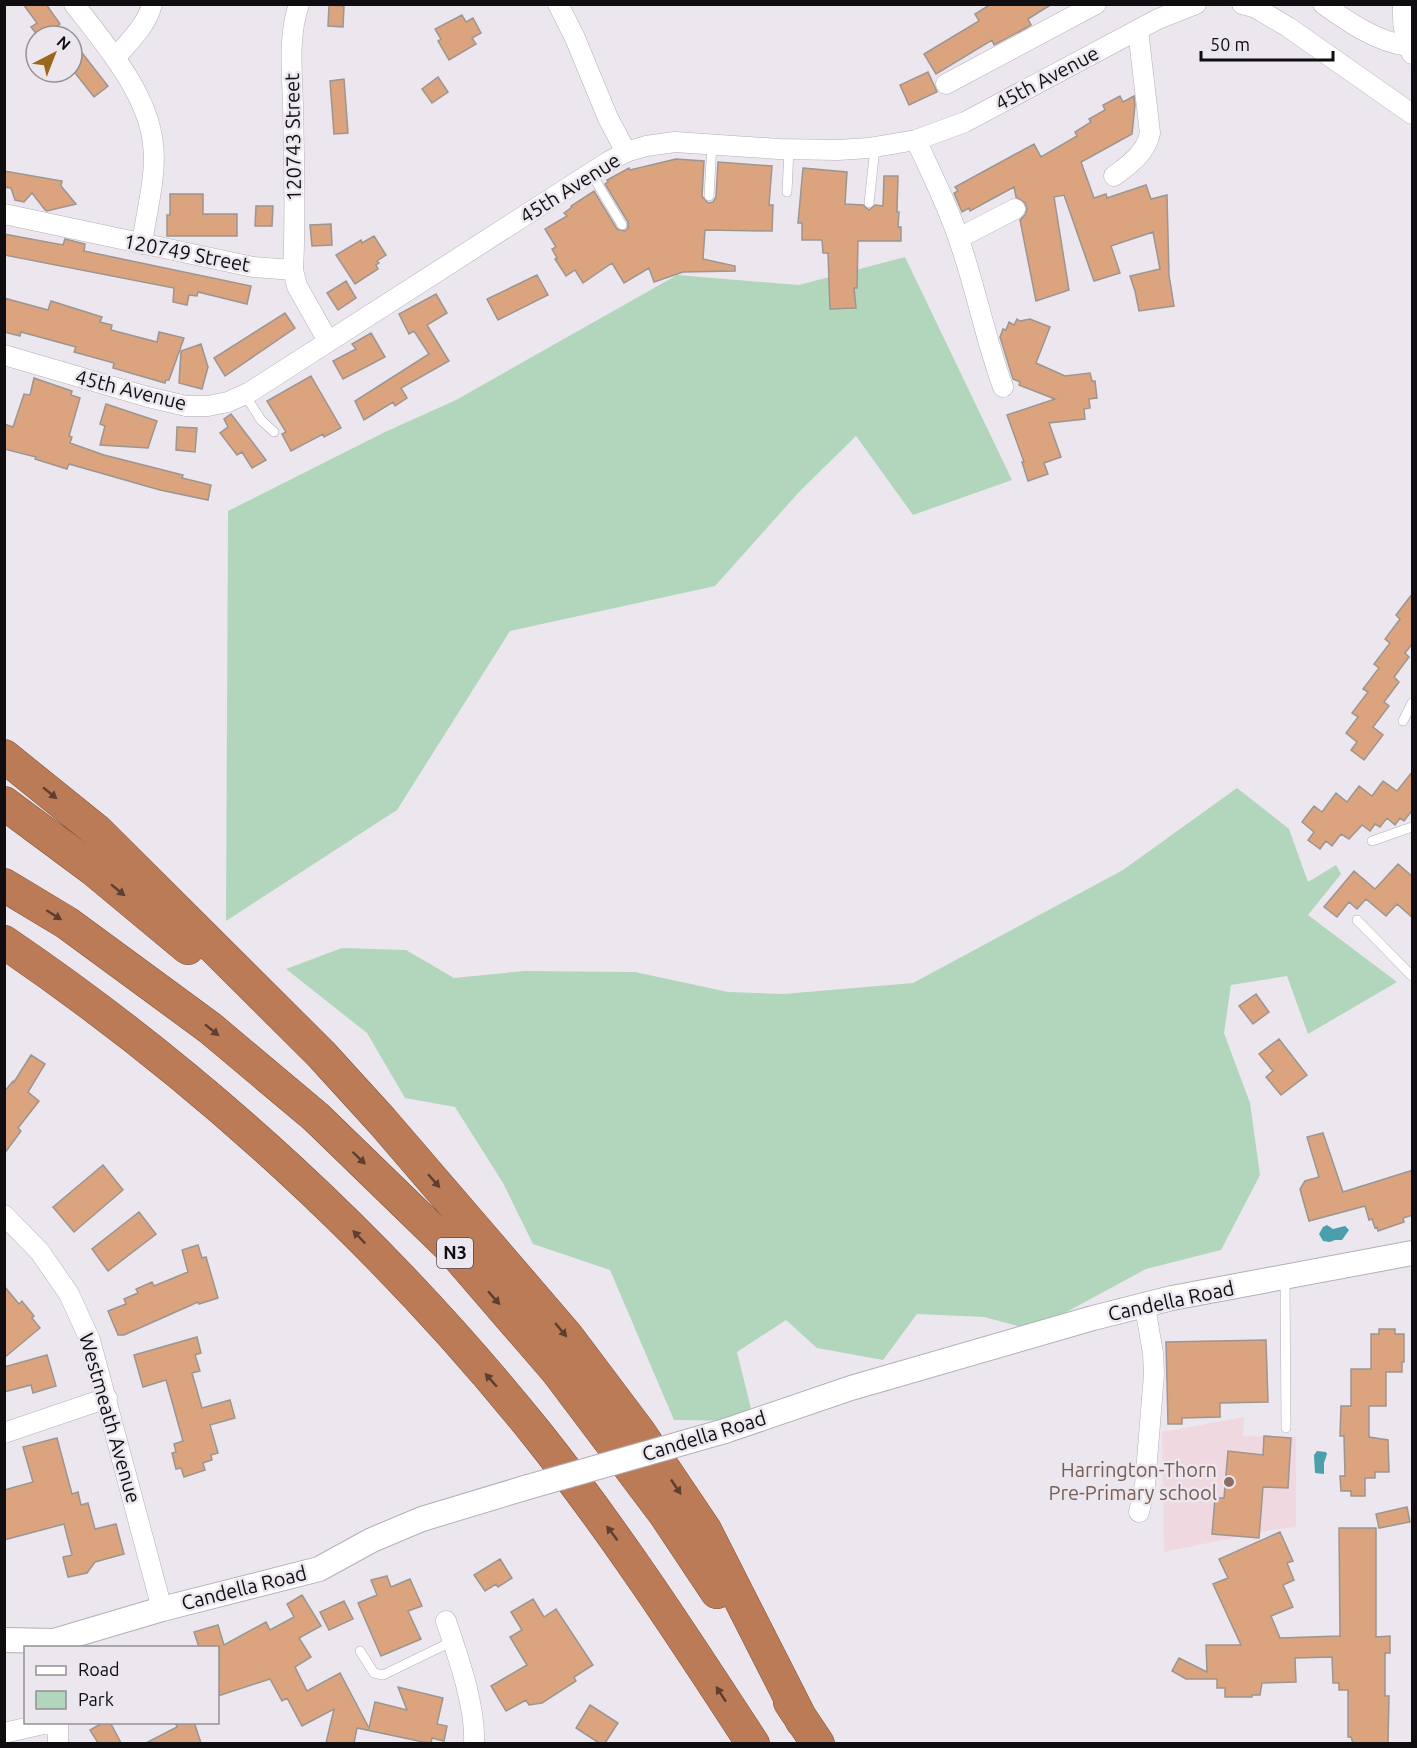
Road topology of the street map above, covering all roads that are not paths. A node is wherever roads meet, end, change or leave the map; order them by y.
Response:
1 (74, 4) edge
2 (152, 4) edge
3 (298, 4) edge
4 (558, 4) edge
5 (1096, 4) edge
6 (1196, 4) edge
7 (1242, 4) edge
8 (1323, 4) edge
9 (1403, 4) edge
10 (1154, 12) edge
11 (1138, 30) junction
12 (1410, 50) edge
13 (115, 58) junction
14 (946, 84) dead end
15 (1413, 114) edge
16 (916, 140) junction
17 (712, 144) junction
18 (875, 148) junction
19 (789, 149) junction
20 (626, 152) junction
21 (591, 173) junction
22 (1114, 176) dead end
23 (786, 192) dead end
24 (709, 196) dead end
25 (869, 203) dead end
26 (1015, 209) dead end
27 (4, 214) edge
28 (622, 225) dead end
29 (959, 238) junction
30 (142, 244) junction
31 (293, 270) junction
32 (328, 341) junction
33 (4, 355) edge
34 (1003, 387) dead end
35 (245, 395) junction
36 (274, 432) dead end
37 (1413, 703) edge
38 (1403, 721) dead end
39 (4, 756) edge
40 (4, 804) edge
41 (1413, 827) edge
42 (1372, 841) dead end
43 (4, 885) edge
44 (1357, 920) dead end
45 (4, 942) edge
46 (4, 963) edge
47 (1413, 976) edge
48 (153, 1052) junction
49 (382, 1121) junction
50 (4, 1215) edge
51 (1413, 1253) edge
52 (1285, 1277) junction
53 (1145, 1306) junction
54 (107, 1398) junction
55 (1286, 1428) dead end
56 (4, 1433) edge
57 (1139, 1512) dead end
58 (162, 1609) junction
59 (447, 1621) dead end
60 (4, 1640) edge
61 (453, 1641) junction
62 (54, 1644) edge
63 (360, 1651) dead end
64 (43, 1724) edge
65 (57, 1724) edge
66 (810, 1732) edge
67 (4, 1733) edge
68 (58, 1743) edge
69 (474, 1743) edge
70 (753, 1743) edge

1 - 13 street
2 - 13 street
3 - 31 street, 120743 Street
4 - 20 street
5 - 14 street
6 - 10 street, 45th Avenue
7 - 15 street
8 - 12 street
9 - 12 street
10 - 11 street, 45th Avenue
11 - 16 street, 45th Avenue
11 - 22 street
13 - 30 street
16 - 18 street, 45th Avenue
16 - 29 street
17 - 19 street, 45th Avenue
17 - 20 street, 45th Avenue
17 - 24 lane
18 - 19 street, 45th Avenue
18 - 25 lane
19 - 23 lane
20 - 21 street, 45th Avenue
21 - 28 lane
21 - 32 street, 45th Avenue
26 - 29 street
27 - 30 street, 120749 Street
29 - 34 street
30 - 31 street, 120749 Street
31 - 32 street
32 - 35 street, 45th Avenue
33 - 35 street, 45th Avenue
35 - 36 lane
37 - 38 lane
39 -> 49 highway
40 -> 49 highway
41 - 42 lane
43 -> 66 highway, N3
44 - 47 lane
45 - 48 highway
46 - 48 highway
70 -> 48 highway
49 -> 66 highway
50 - 54 street, Westmeath Avenue
51 - 52 street, Candella Road
52 - 53 street, Candella Road
52 - 55 lane
53 - 57 street
53 - 58 street, Candella Road, bridge
54 - 56 street
54 - 58 street, Westmeath Avenue
58 - 62 street, Candella Road
59 - 61 street
60 - 62 street, Candella Road
61 - 63 lane
61 - 69 street
64 - 67 street
65 - 68 street

